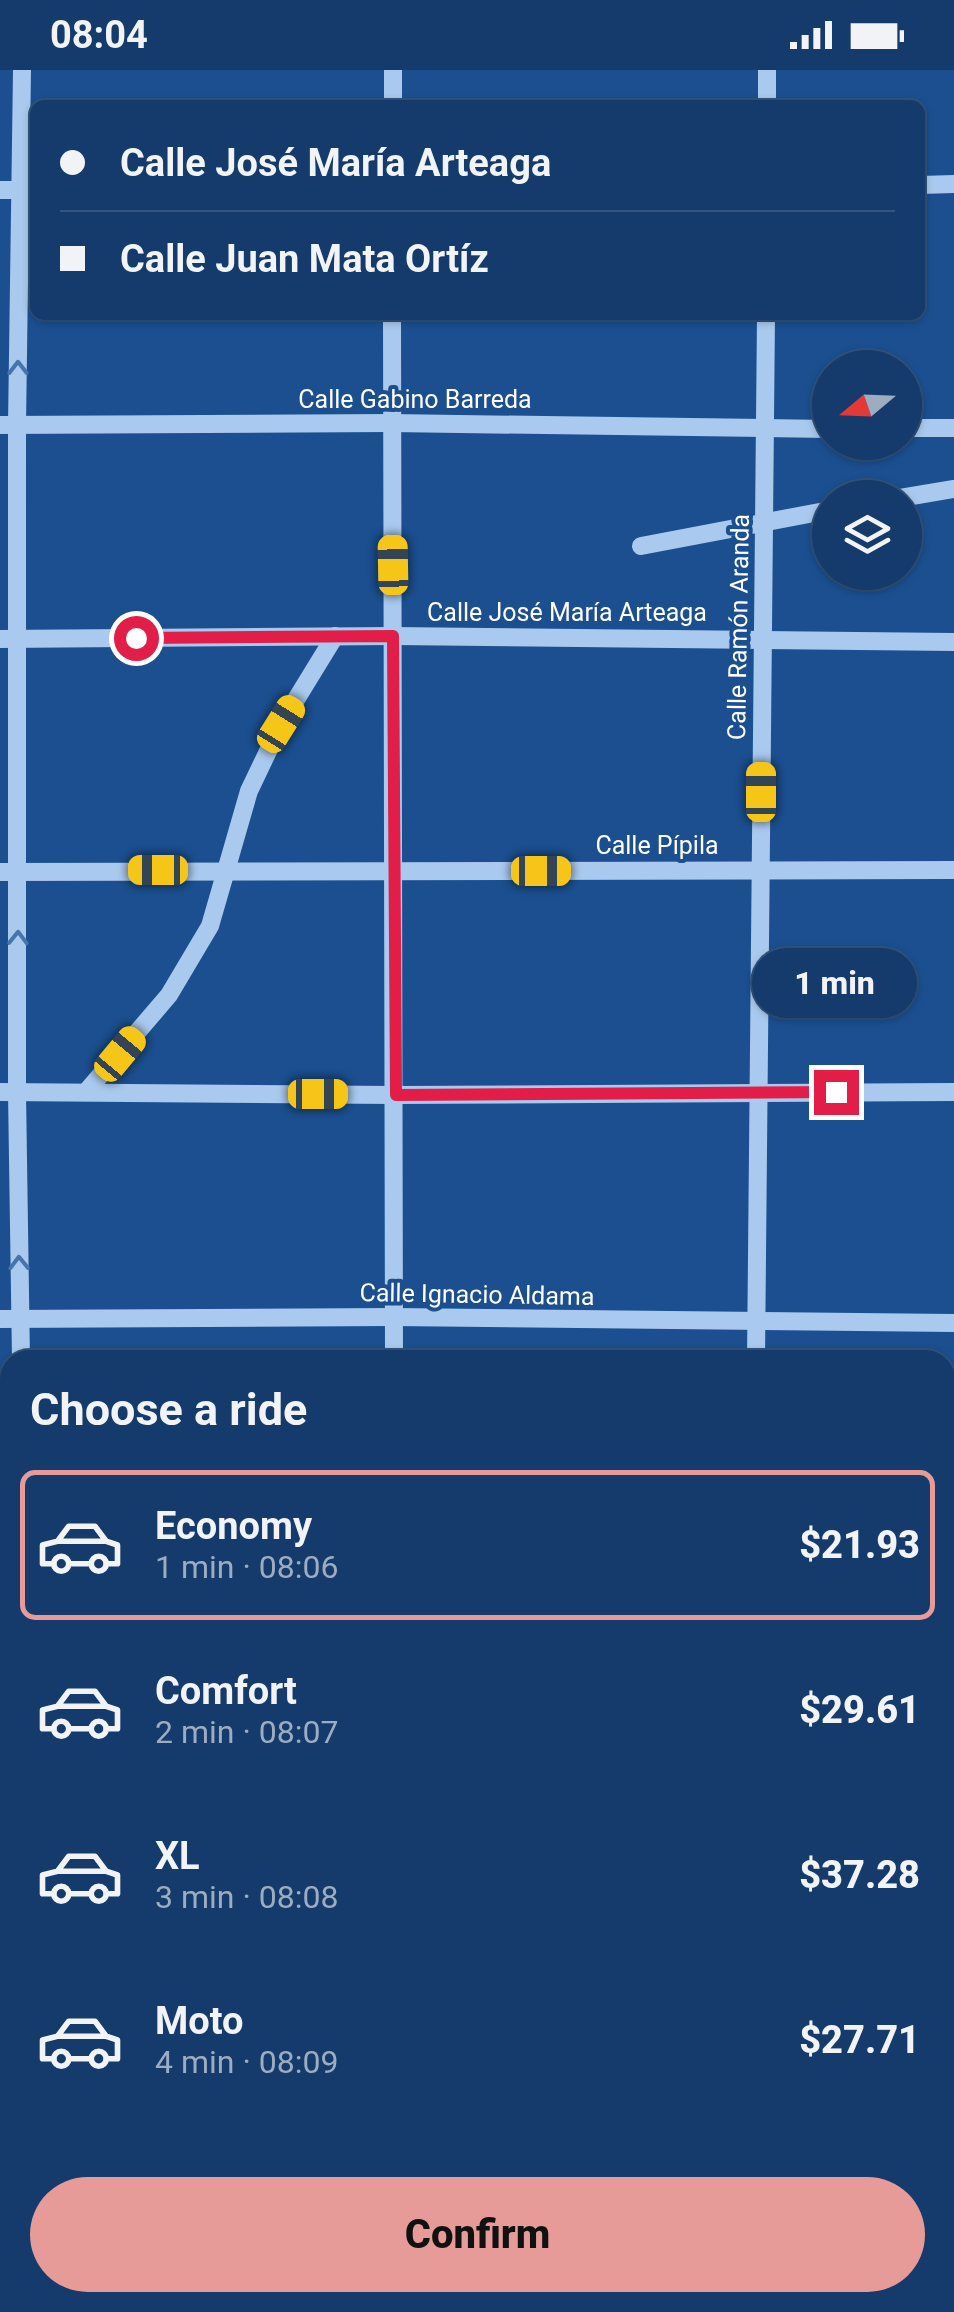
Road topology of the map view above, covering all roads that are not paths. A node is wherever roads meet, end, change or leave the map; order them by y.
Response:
1 (22, 70) edge
2 (393, 70) edge
3 (767, 70) edge
4 (393, 100) edge
5 (767, 100) edge
6 (954, 184) edge
7 (925, 185) edge
8 (18, 190) edge
9 (392, 320) edge
10 (766, 320) edge
11 (391, 422) junction
12 (9, 425) edge
13 (922, 428) edge
14 (954, 428) edge
15 (765, 429) junction
16 (812, 429) edge
17 (954, 489) edge
18 (922, 494) edge
19 (812, 514) edge
20 (764, 523) junction
21 (641, 546) dead end
22 (336, 636) junction
23 (393, 636) junction
24 (762, 638) junction
25 (9, 639) edge
26 (954, 642) edge
27 (228, 869) junction
28 (760, 870) junction
29 (954, 870) edge
30 (9, 872) edge
31 (394, 872) junction
32 (8, 1092) edge
33 (86, 1092) junction
34 (954, 1092) edge
35 (758, 1093) junction
36 (396, 1095) junction
37 (394, 1317) junction
38 (0, 1318) edge
39 (20, 1318) junction
40 (756, 1322) junction
41 (954, 1323) edge
42 (21, 1350) edge
43 (394, 1350) edge
44 (756, 1350) edge

1 - 8 street
2 - 4 street
3 - 5 street
6 - 7 street
12 -> 8 street
9 - 11 street
10 - 15 street, Calle Ramón Aranda
11 - 12 street, Calle Gabino Barreda
11 - 15 street, Calle Gabino Barreda
11 - 23 street
12 - 25 street
13 - 14 street
15 - 16 street, Calle Gabino Barreda
15 - 20 street, Calle Ramón Aranda
17 - 18 street
19 - 20 street
20 - 21 street
20 - 24 street, Calle Ramón Aranda
22 - 23 street, Calle José María Arteaga
22 - 25 street, Calle José María Arteaga
22 - 27 street
23 - 24 street, Calle José María Arteaga
23 - 31 street
24 - 26 street, Calle José María Arteaga
24 - 28 street, Calle Ramón Aranda
25 - 30 street
27 - 30 street, Calle Pípila
27 - 31 street, Calle Pípila
27 - 33 street
28 - 29 street, Calle Pípila
28 - 31 street, Calle Pípila
28 - 35 street, Calle Ramón Aranda
32 -> 30 street
31 - 36 street
32 - 33 street
39 -> 32 street
33 - 36 street
34 - 35 street
35 - 36 street
35 - 40 street, Calle Ramón Aranda
36 - 37 street
37 - 39 street, Calle Ignacio Aldama
37 - 40 street, Calle Ignacio Aldama
37 - 43 street
38 - 39 street, Calle Ignacio Aldama
39 - 42 street
40 - 41 street, Calle Ignacio Aldama
40 - 44 street, Calle Ramón Aranda

